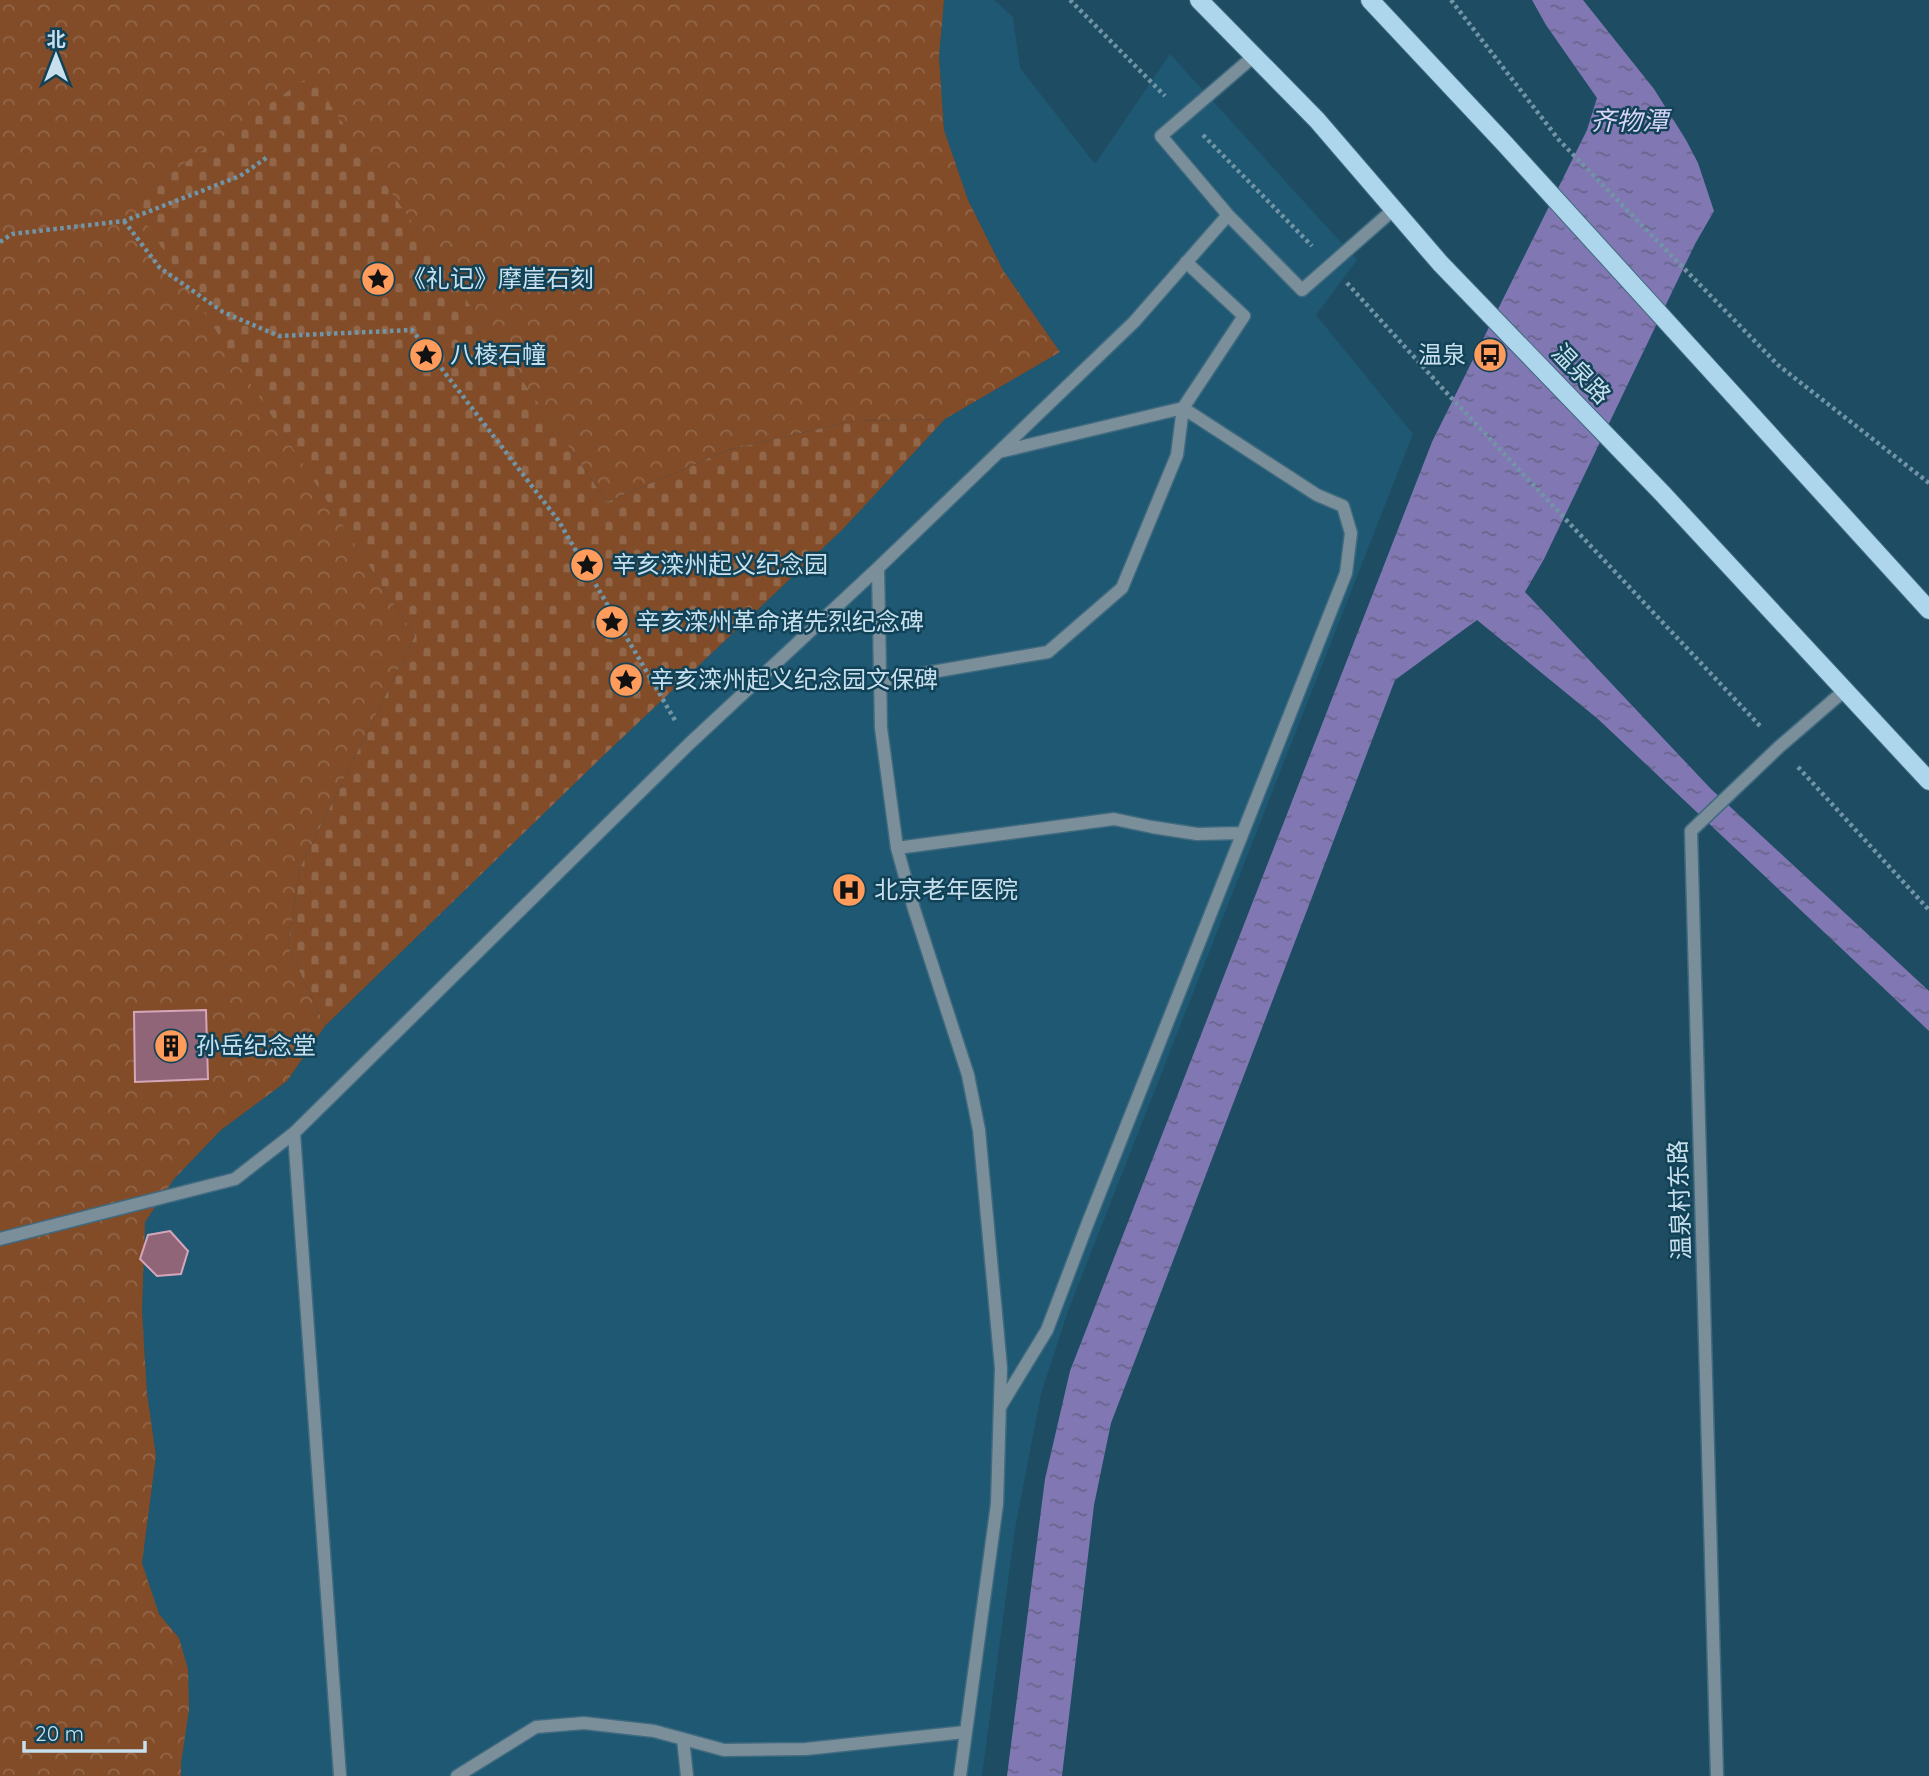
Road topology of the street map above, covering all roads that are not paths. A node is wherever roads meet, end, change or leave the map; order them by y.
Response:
1 (1199, 0) edge
2 (1370, 0) edge
3 (1254, 56) junction
4 (1393, 211) junction
5 (1228, 215) junction
6 (1186, 262) junction
7 (1183, 408) junction
8 (999, 453) junction
9 (878, 568) junction
10 (1929, 610) edge
11 (880, 681) junction
12 (1845, 690) junction
13 (1929, 781) edge
14 (1242, 833) junction
15 (897, 848) junction
16 (294, 1133) junction
17 (0, 1239) edge
18 (1000, 1407) junction
19 (965, 1732) junction
20 (683, 1739) junction
21 (340, 1776) edge
22 (457, 1776) edge
23 (687, 1776) edge
24 (960, 1776) edge
25 (1717, 1776) edge

1 - 3 main road, 温泉路
2 - 10 main road
3 - 4 main road, 温泉路
3 - 5 street
4 - 5 street
4 - 12 main road, 温泉路
5 - 6 street
6 - 7 street
6 - 8 street
7 - 8 street
7 - 11 street
7 - 14 street
8 - 9 street
9 - 11 street
9 - 16 street
11 - 15 street
12 - 13 main road, 温泉路
12 - 25 street, 温泉村东路
14 - 15 street
14 - 18 street
15 - 18 street
16 - 17 street
16 - 21 street
18 - 19 street
19 - 20 street
19 - 24 street
20 - 22 street
20 - 23 street

